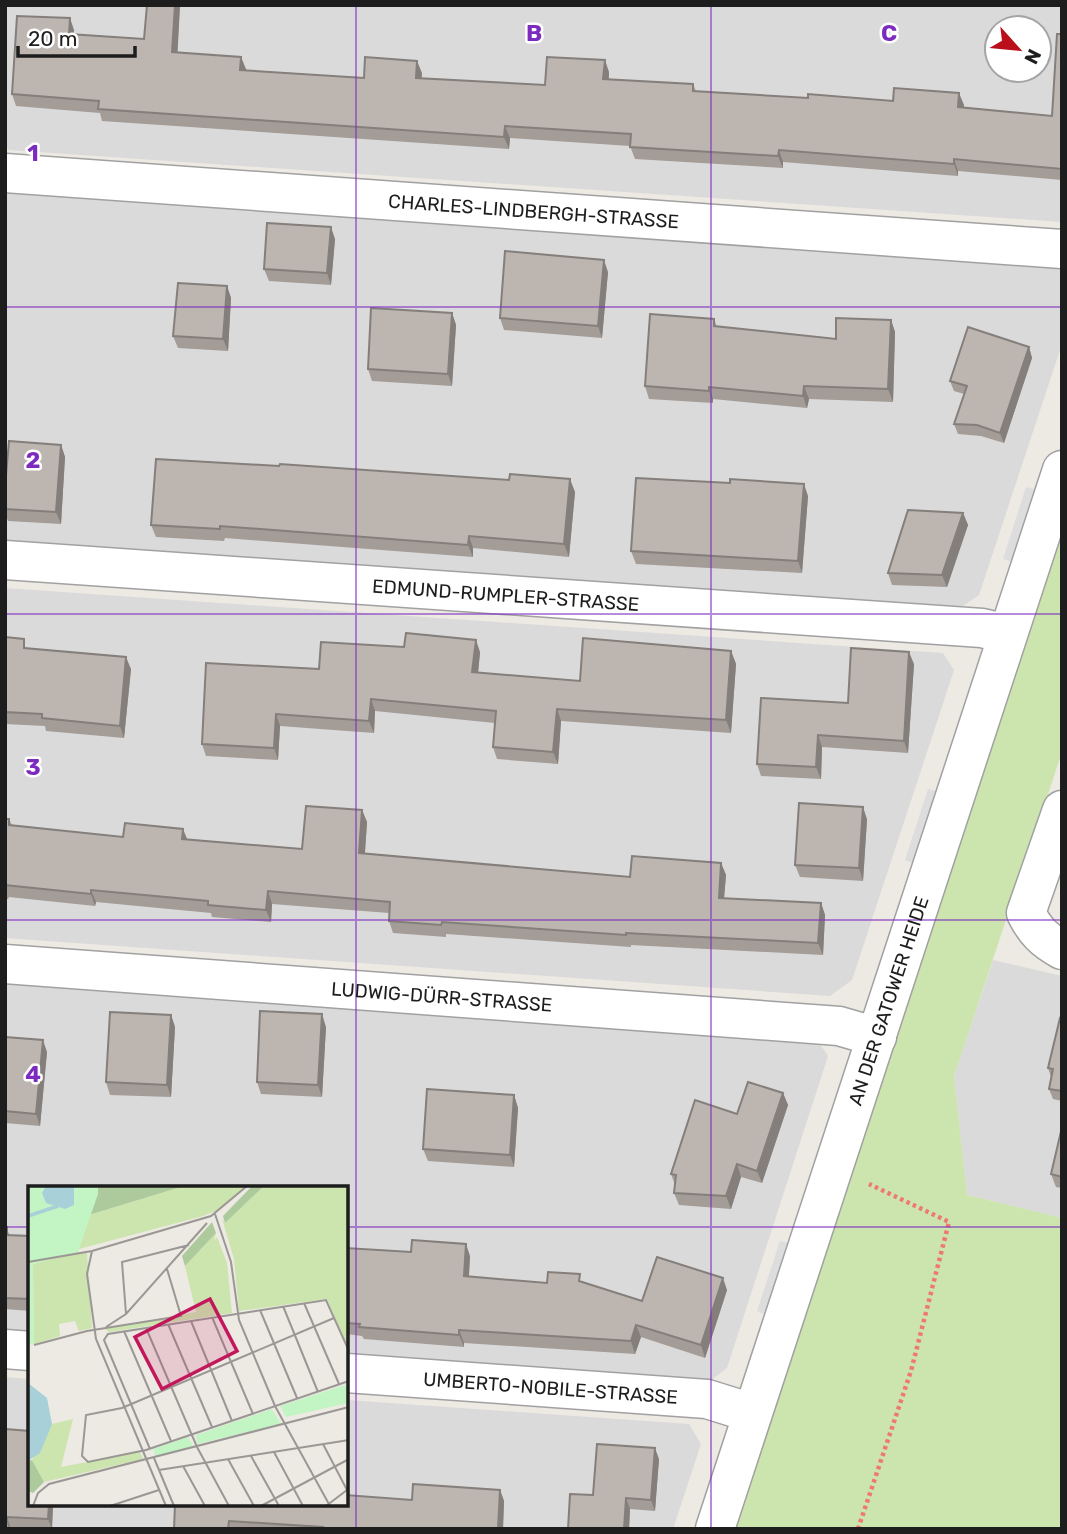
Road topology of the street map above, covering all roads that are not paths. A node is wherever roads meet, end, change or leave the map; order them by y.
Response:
1 (5, 173) edge
2 (1062, 249) edge
3 (1062, 470) edge
4 (5, 560) edge
5 (1007, 634) junction
6 (1062, 810) edge
7 (1062, 950) edge
8 (5, 964) edge
9 (877, 1037) junction
10 (5, 1349) edge
11 (28, 1351) edge
12 (348, 1373) edge
13 (752, 1413) junction
14 (715, 1529) edge

1 - 2 street, CHARLES-LINDBERGH-STRASSE
3 - 5 street, AN DER GATOWER HEIDE
4 - 5 street, EDMUND-RUMPLER-STRASSE
5 - 9 street, AN DER GATOWER HEIDE
6 - 7 street
8 - 9 street, LUDWIG-DÜRR-STRASSE
9 - 13 street, AN DER GATOWER HEIDE
10 - 11 street
12 - 13 street, UMBERTO-NOBILE-STRASSE
13 - 14 street, AN DER GATOWER HEIDE

